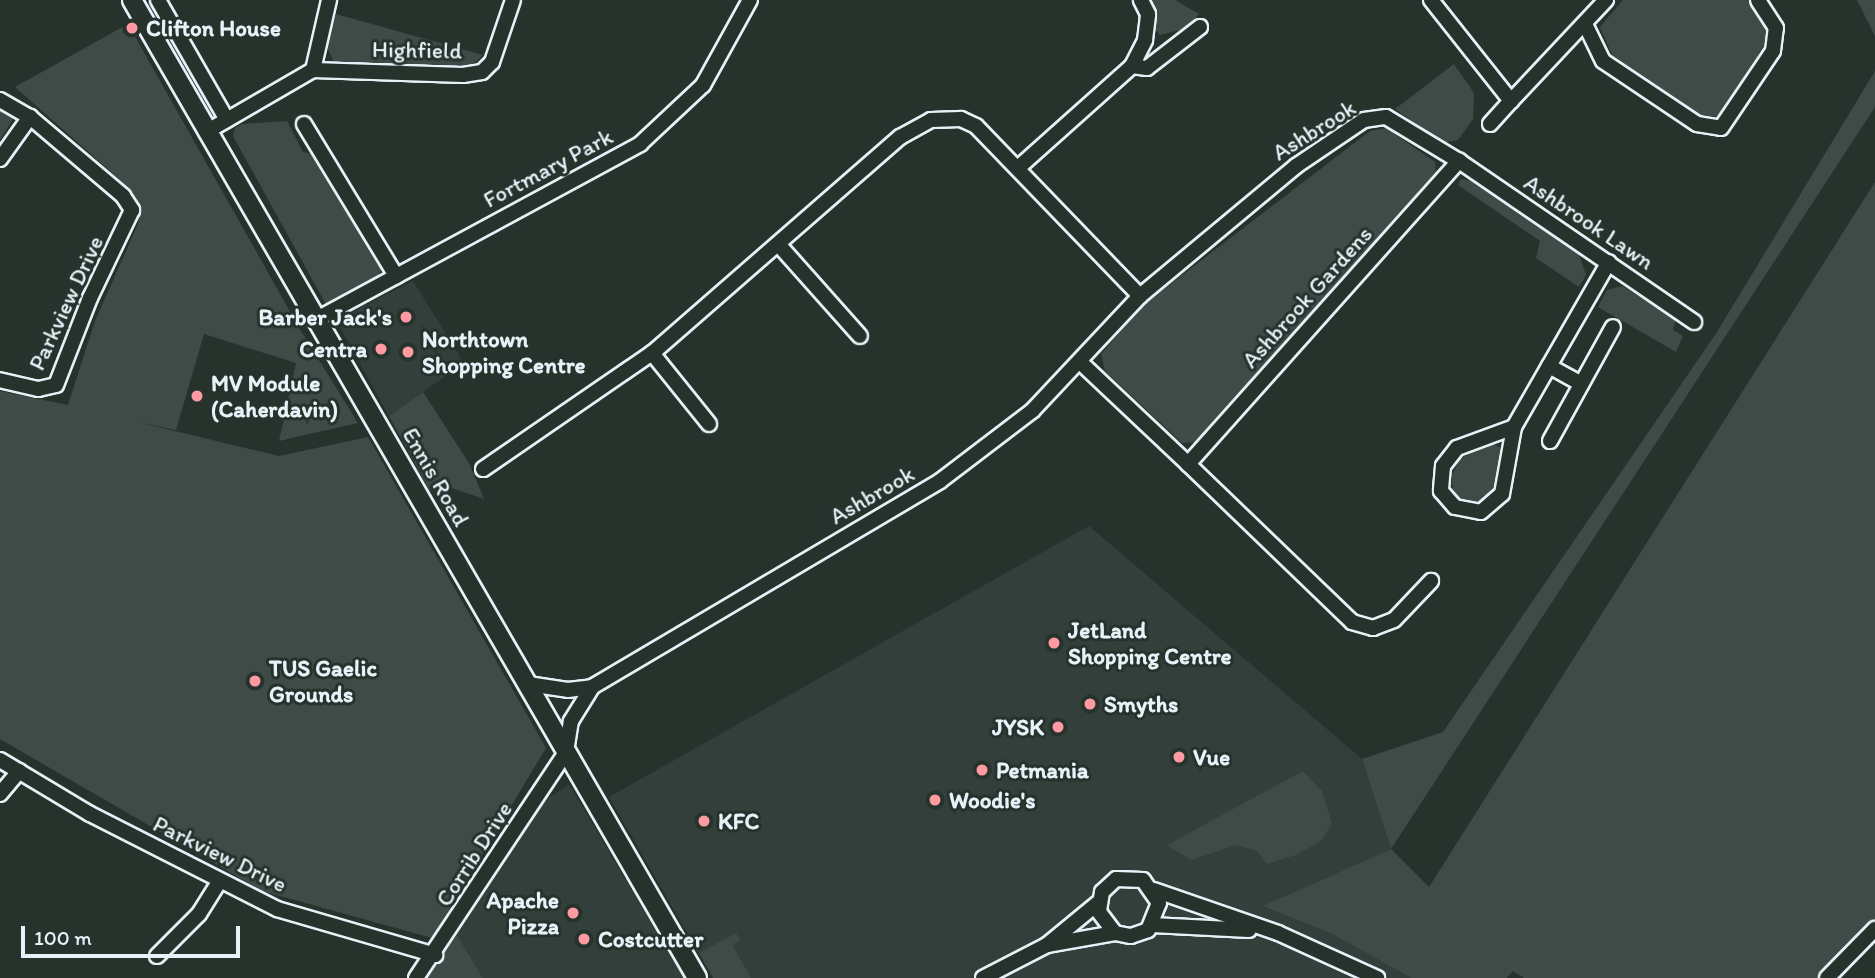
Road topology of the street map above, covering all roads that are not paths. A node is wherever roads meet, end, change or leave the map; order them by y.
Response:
1 (132, 0) edge
2 (158, 0) edge
3 (329, 0) edge
4 (513, 0) edge
5 (750, 0) edge
6 (1141, 0) edge
7 (1432, 0) edge
8 (1606, 0) edge
9 (1758, 0) edge
10 (1585, 24) junction
11 (1200, 27) dead end
12 (1145, 40) junction
13 (1175, 46) junction
14 (1132, 66) junction
15 (313, 71) junction
16 (0, 100) edge
17 (1511, 101) junction
18 (30, 117) junction
19 (227, 120) junction
20 (304, 124) dead end
21 (1490, 124) dead end
22 (206, 132) junction
23 (0, 159) edge
24 (1459, 160) junction
25 (1019, 167) junction
26 (778, 244) junction
27 (1609, 262) junction
28 (396, 276) junction
29 (1140, 296) junction
30 (315, 320) junction
31 (1694, 322) dead end
32 (1613, 327) dead end
33 (860, 336) dead end
34 (652, 353) junction
35 (1081, 363) junction
36 (1549, 366) junction
37 (0, 380) edge
38 (1581, 384) junction
39 (709, 424) dead end
40 (1514, 427) junction
41 (1550, 440) dead end
42 (1188, 464) junction
43 (483, 470) dead end
44 (1431, 581) dead end
45 (528, 684) junction
46 (592, 687) junction
47 (566, 752) junction
48 (0, 760) edge
49 (19, 771) junction
50 (0, 794) edge
51 (220, 881) junction
52 (1154, 890) junction
53 (1099, 902) junction
54 (1152, 925) junction
55 (1875, 929) edge
56 (1115, 933) junction
57 (1278, 933) junction
58 (1047, 945) junction
59 (435, 955) junction
60 (157, 956) dead end
61 (416, 978) edge
62 (696, 978) edge
63 (983, 978) edge
64 (1377, 978) edge
65 (1827, 978) edge

1 - 22 main road, Ennis Road
2 - 19 street
3 - 15 street
4 - 15 street, Highfield
5 - 28 street, Fortmary Park
6 - 12 street
7 - 17 street
8 - 10 street
9 - 10 street
10 - 17 street
11 - 13 street
12 - 13 street
12 - 14 street
13 - 14 street
14 - 25 street
15 - 19 street
16 - 18 street
17 - 21 street
18 - 23 street
18 - 37 street, Parkview Drive
19 - 22 street
20 - 28 street
22 - 30 main road, Ennis Road
24 - 27 street, Ashbrook Lawn
24 - 29 street, Ashbrook
24 - 42 street, Ashbrook Gardens
25 - 26 street
25 - 29 street
26 - 33 street
26 - 34 street
27 - 31 street, Ashbrook Lawn
27 - 36 street
28 - 30 street, Fortmary Park
29 - 35 street, Ashbrook
30 - 45 main road, Ennis Road
32 - 38 street
34 - 39 street
34 - 43 street
35 - 42 street
35 - 46 street, Ashbrook
36 - 38 street
36 - 40 street
38 - 41 street
40 - 40 street
42 - 44 street
45 - 46 street, Ashbrook
45 - 47 main road, Ennis Road
46 - 47 street, Ashbrook
47 - 59 street, Corrib Drive
47 - 62 main road, Ennis Road
48 - 49 street, Parkview Drive
49 - 50 street
49 - 51 street, Parkview Drive
51 - 59 street, Parkview Drive
51 - 60 street
52 - 53 street
52 - 54 street
52 - 57 street
53 - 56 street
53 - 58 street
54 - 56 street
54 - 57 street
55 - 65 street
56 - 58 street
57 - 64 street
58 - 63 street
59 - 61 street, Corrib Drive

